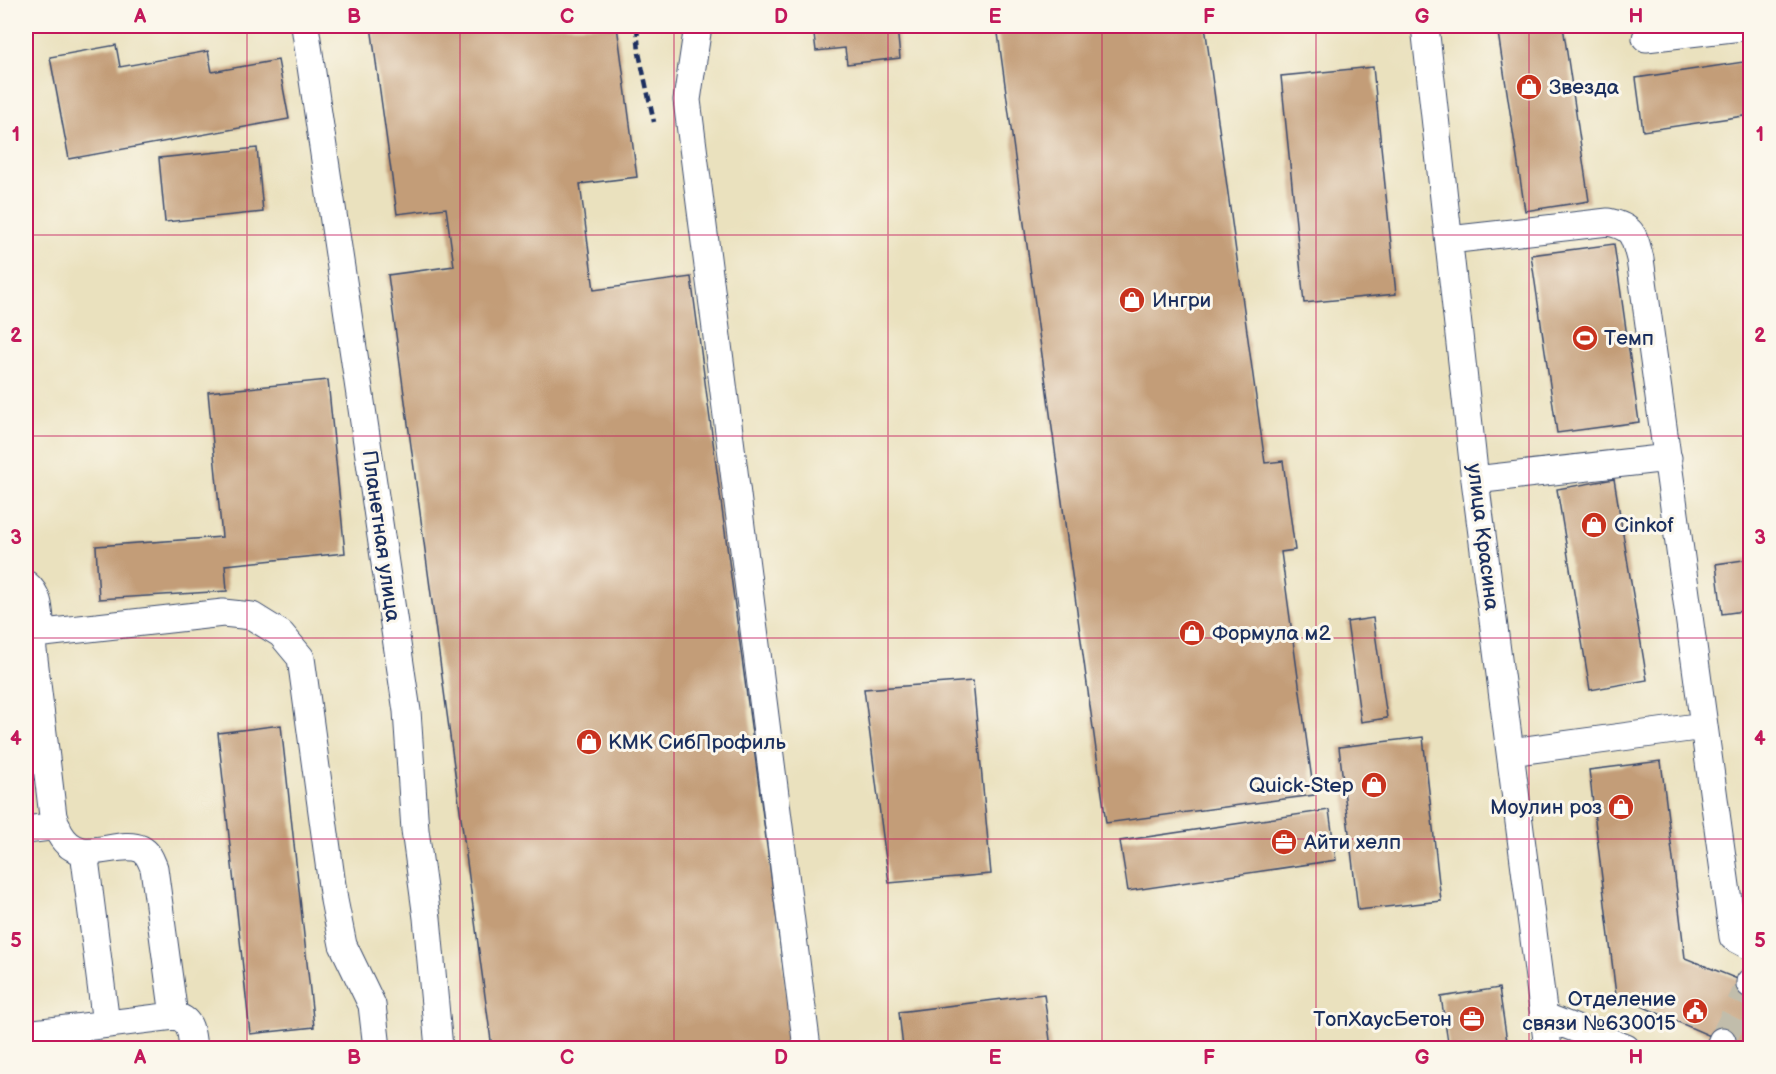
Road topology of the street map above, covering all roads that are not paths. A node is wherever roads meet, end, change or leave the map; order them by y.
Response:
1 (305, 26) edge
2 (698, 26) edge
3 (1425, 26) edge
4 (1750, 26) edge
5 (1646, 38) dead end
6 (1449, 240) junction
7 (1668, 458) junction
8 (1475, 480) junction
9 (26, 584) edge
10 (32, 634) edge
11 (1704, 726) junction
12 (1510, 752) junction
13 (57, 826) junction
14 (26, 830) edge
15 (84, 851) junction
16 (1750, 946) edge
17 (174, 1016) junction
18 (1544, 1016) junction
19 (106, 1024) junction
20 (26, 1034) edge
21 (193, 1048) edge
22 (377, 1048) edge
23 (439, 1048) edge
24 (807, 1048) edge
25 (1548, 1048) edge
26 (1626, 1048) edge

1 - 23 street, Планетная улица
2 - 24 street
3 - 6 street, улица Красина
4 - 5 street
6 - 7 street
6 - 8 street, улица Красина
7 - 8 street
7 - 11 street
8 - 12 street, улица Красина
9 - 10 street
10 - 13 street
10 - 22 street
11 - 12 street
11 - 16 street
12 - 18 street, улица Красина
13 - 14 street
13 - 15 street
15 - 17 street
15 - 19 street
17 - 19 street
17 - 21 street
18 - 25 street, улица Красина
18 - 26 street
19 - 20 street

